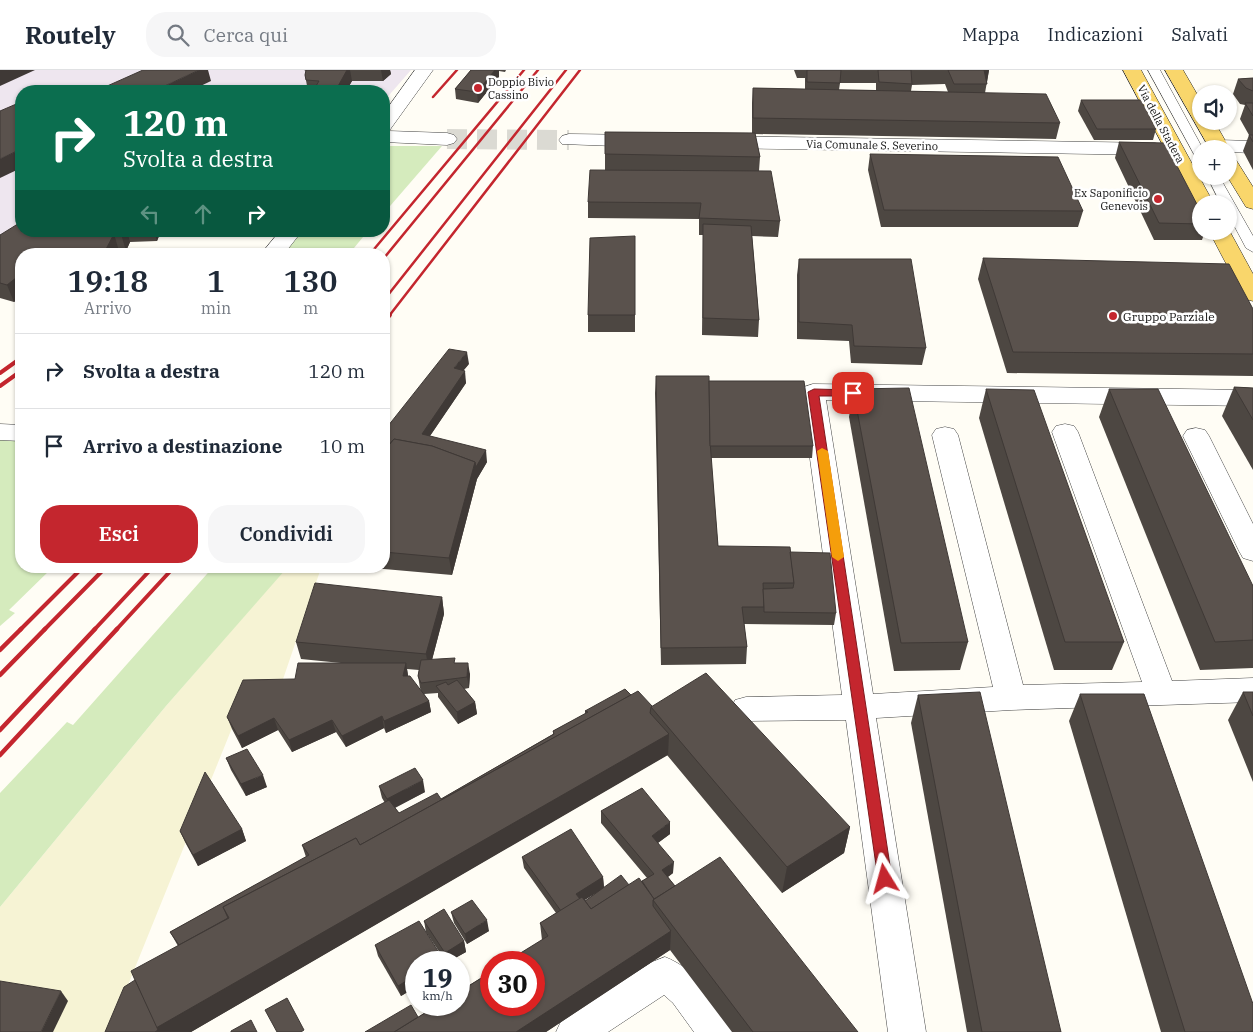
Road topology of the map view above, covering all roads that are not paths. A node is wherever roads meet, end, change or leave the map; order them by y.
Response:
1 (424, 70) edge
2 (1132, 70) edge
3 (1154, 70) edge
4 (1174, 70) edge
5 (1192, 101) edge
6 (390, 118) edge
7 (390, 136) edge
8 (447, 139) tunnel mouth
9 (569, 140) tunnel mouth
10 (1192, 140) edge
11 (657, 141) edge
12 (707, 142) edge
13 (1237, 147) edge
14 (1253, 147) edge
15 (1175, 150) junction
16 (1237, 177) edge
17 (1199, 195) edge
18 (1253, 203) edge
19 (1237, 220) edge
20 (287, 237) edge
21 (1224, 240) edge
22 (277, 248) edge
23 (1253, 248) edge
24 (1253, 294) edge
25 (1253, 398) edge
26 (0, 432) edge
27 (1065, 432) dead end
28 (15, 433) edge
29 (945, 435) dead end
30 (1196, 436) dead end
31 (1253, 551) edge
32 (1253, 690) edge
33 (1161, 692) junction
34 (1011, 698) junction
35 (860, 707) junction
36 (746, 709) dead end
37 (575, 1032) edge
38 (716, 1032) edge
39 (907, 1032) edge

1 - 6 street
2 - 15 main road, Via della Stadera
3 - 10 lane
4 - 5 main road
7 - 8 street
9 - 11 street
12 - 15 street, Via Comunale S. Severino
13 - 14 street
15 - 17 main road, Via della Stadera
16 - 18 main road
19 - 23 lane
20 - 22 street
21 - 24 main road
25 - 35 street
26 - 28 street
27 - 33 street
29 - 34 street
30 - 31 street
32 - 33 street
33 - 34 street
34 - 35 street
35 - 36 street
35 - 39 street
37 - 38 street

